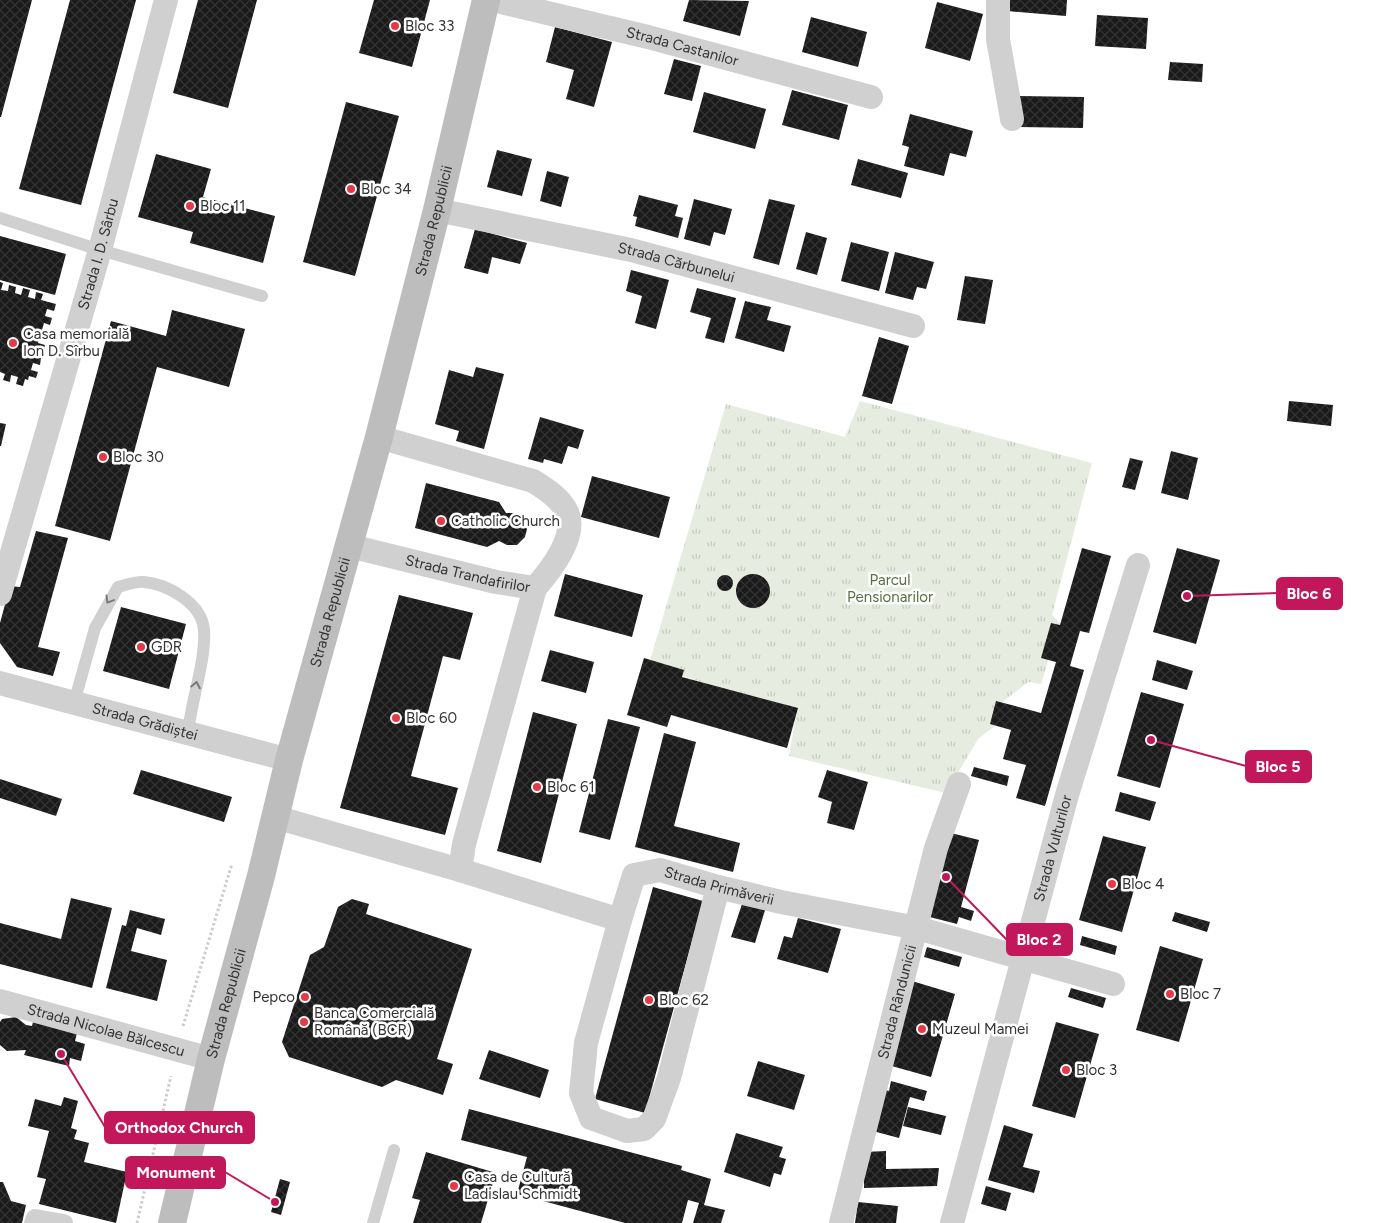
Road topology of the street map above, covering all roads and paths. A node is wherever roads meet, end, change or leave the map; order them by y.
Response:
1 (166, 0) edge
2 (486, 0) edge
3 (493, 0) edge
4 (998, 0) edge
5 (871, 97) dead end
6 (1012, 119) dead end
7 (437, 210) junction
8 (0, 218) edge
9 (100, 250) junction
10 (262, 296) dead end
11 (913, 326) dead end
12 (379, 437) junction
13 (350, 546) junction
14 (1138, 565) dead end
15 (535, 588) junction
16 (0, 594) edge
17 (0, 683) edge
18 (74, 703) junction
19 (188, 733) junction
20 (289, 760) junction
21 (958, 784) dead end
22 (275, 817) junction
23 (460, 870) junction
24 (718, 887) junction
25 (620, 920) junction
26 (916, 928) junction
27 (1022, 959) junction
28 (1113, 984) dead end
29 (0, 1001) edge
30 (211, 1059) junction
31 (394, 1150) dead end
32 (33, 1223) edge
33 (64, 1223) edge
34 (172, 1223) edge
35 (373, 1223) edge
36 (841, 1223) edge
37 (952, 1223) edge

1 - 9 street, Strada I. D. Sârbu
2 - 7 main road, Strada Republicii
3 - 5 street, Strada Castanilor
4 - 6 street
7 - 11 street, Strada Cărbunelui
7 - 12 main road, Strada Republicii
8 - 9 lane
9 - 10 lane
9 - 16 street, Strada I. D. Sârbu
12 - 13 main road, Strada Republicii
12 - 15 street, Strada Trandafirilor
13 - 15 street, Strada Trandafirilor
13 - 20 main road, Strada Republicii
14 - 27 street, Strada Vulturilor
15 - 23 street
17 - 18 street, Strada Grădiștei
18 - 19 street, Strada Grădiștei
19 -> 18 lane
19 - 20 street, Strada Grădiștei
20 - 22 main road, Strada Republicii
21 - 26 street, Strada Rândunicii
22 - 23 street
22 - 30 main road, Strada Republicii
23 - 25 street
24 - 25 street, Strada Primăverii
24 - 25 street
24 - 26 street, Strada Primăverii
26 - 27 street, Strada Primăverii
26 - 36 street, Strada Rândunicii
27 - 28 street, Strada Primăverii
27 - 37 street, Strada Vulturilor
29 - 30 street, Strada Nicolae Bălcescu
30 - 34 main road, Strada Republicii
31 - 35 lane
32 - 33 street

